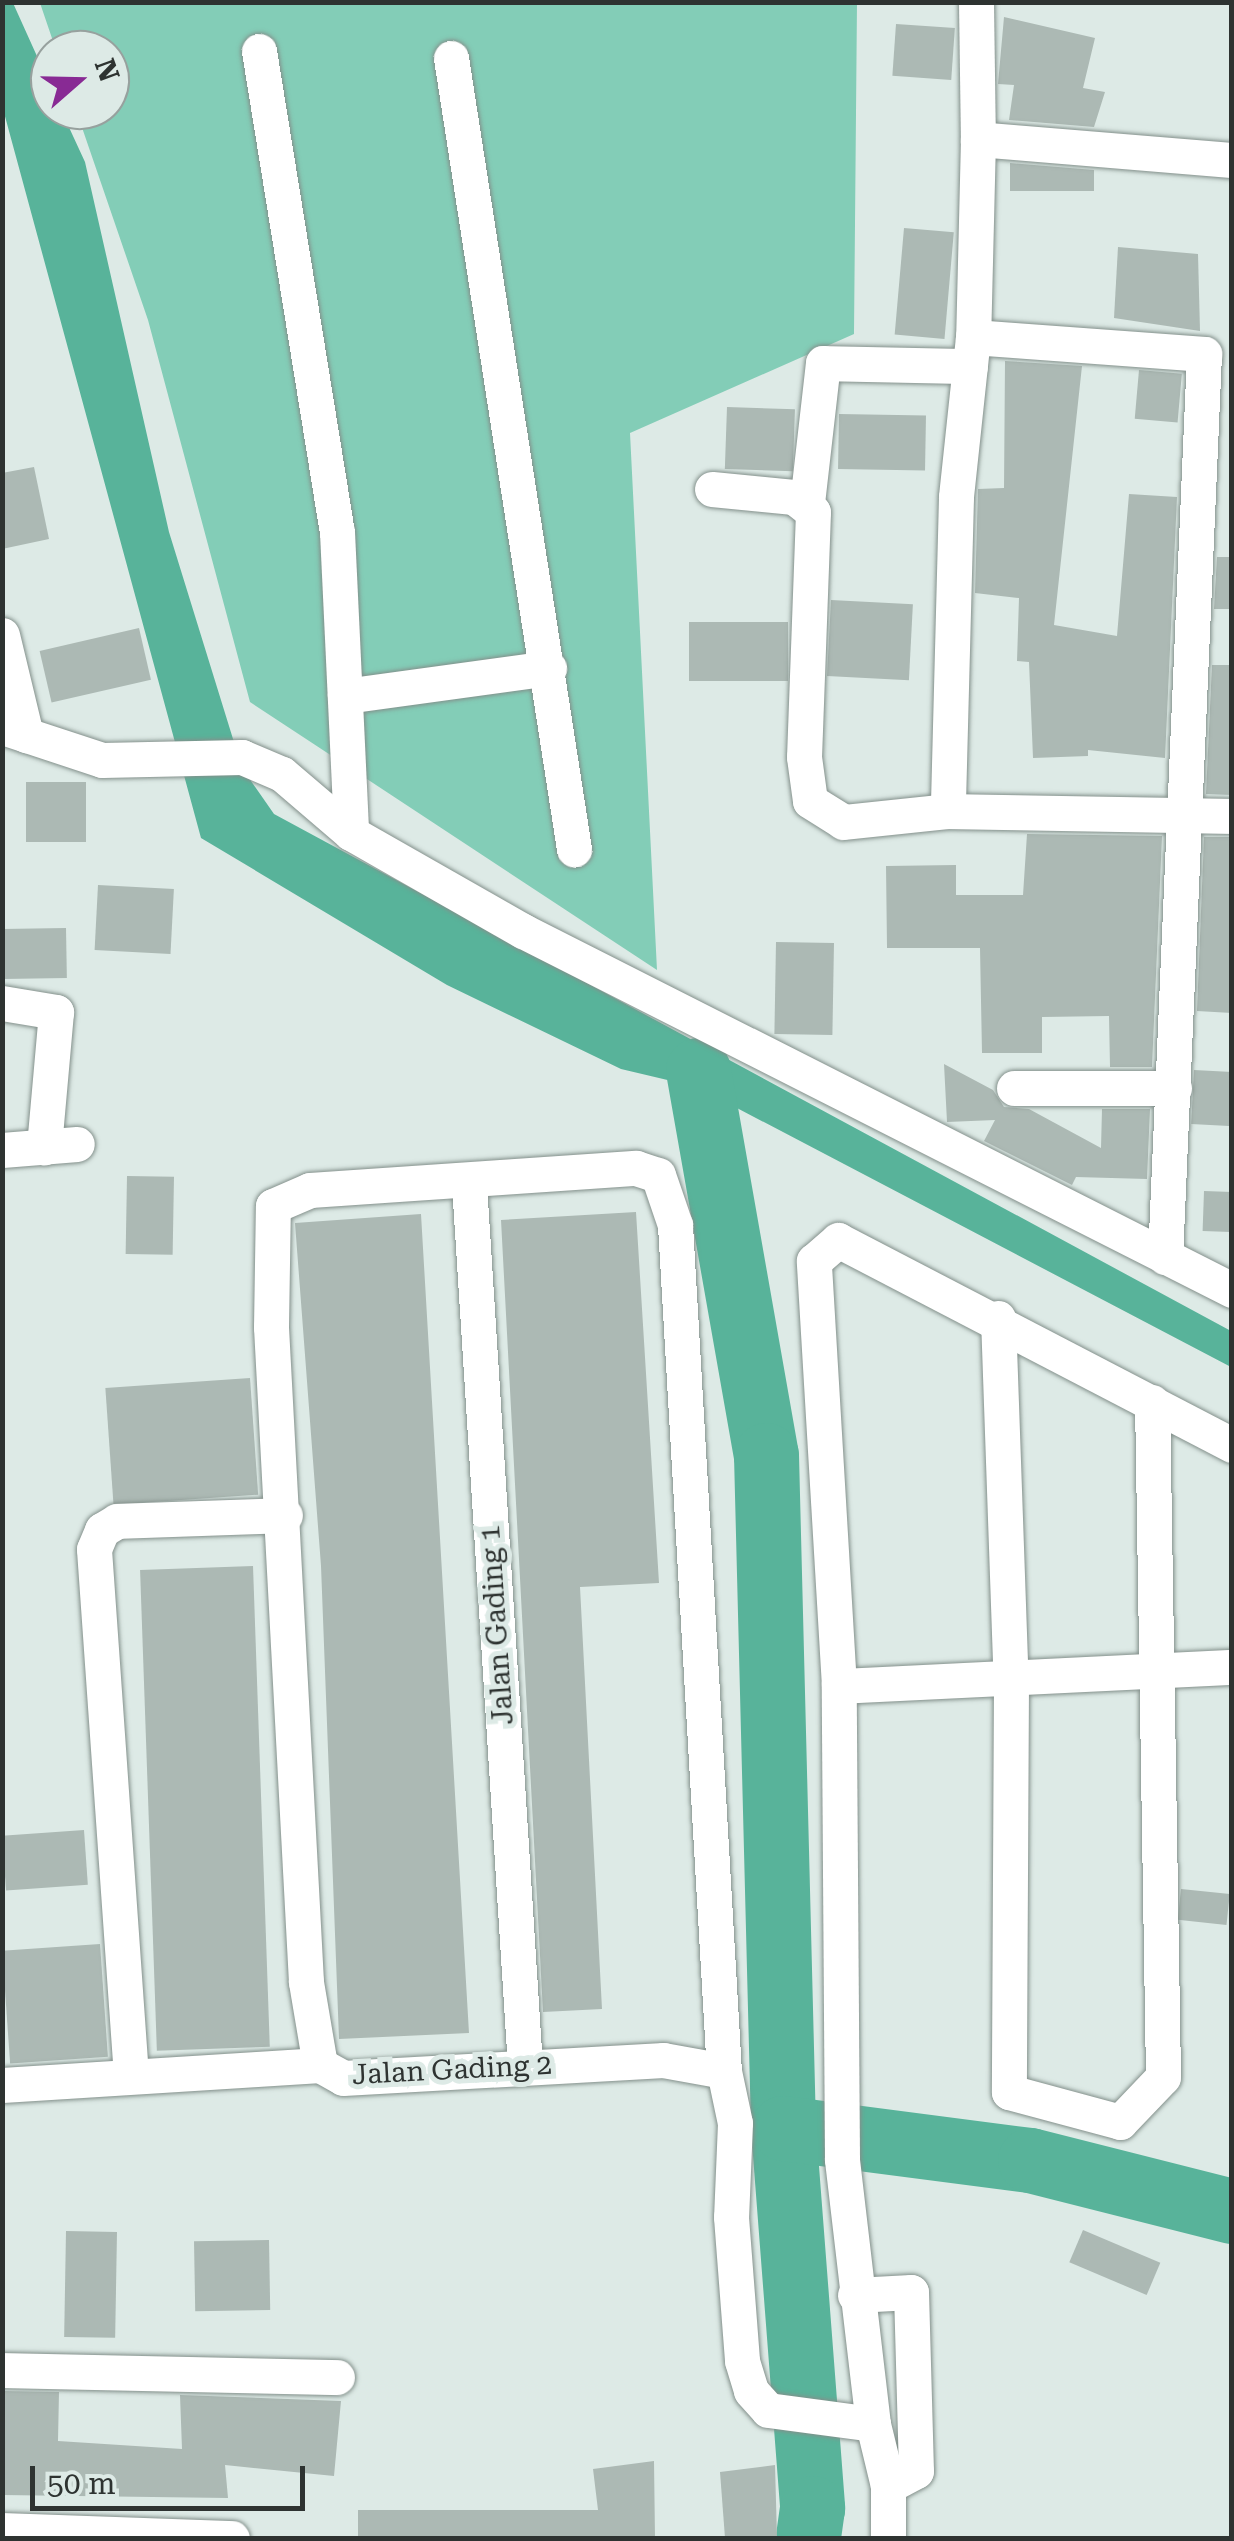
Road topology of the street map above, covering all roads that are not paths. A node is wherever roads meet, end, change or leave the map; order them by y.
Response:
1 (976, 2) edge
2 (260, 51) dead end
3 (451, 58) dead end
4 (978, 139) junction
5 (1232, 160) edge
6 (972, 352) junction
7 (1218, 355) edge
8 (712, 489) dead end
9 (807, 503) junction
10 (2, 634) edge
11 (549, 668) junction
12 (345, 696) junction
13 (14, 732) edge
14 (948, 811) junction
15 (1182, 813) junction
16 (1232, 816) edge
17 (352, 832) junction
18 (574, 848) dead end
19 (2, 1003) edge
20 (1014, 1088) dead end
21 (1174, 1088) junction
22 (2, 1150) edge
23 (469, 1184) junction
24 (1165, 1257) junction
25 (1232, 1290) edge
26 (998, 1318) junction
27 (1152, 1402) junction
28 (1232, 1445) edge
29 (285, 1514) junction
30 (1232, 1668) edge
31 (1158, 1673) junction
32 (1011, 1683) junction
33 (839, 1686) junction
34 (320, 2065) junction
35 (525, 2066) junction
36 (724, 2072) junction
37 (131, 2076) junction
38 (2, 2085) edge
39 (855, 2296) junction
40 (2, 2370) edge
41 (338, 2377) dead end
42 (857, 2424) junction
43 (888, 2486) junction
44 (2, 2530) edge
45 (232, 2538) edge
46 (888, 2538) edge

1 - 4 street
2 - 12 street
3 - 11 street
4 - 5 street
4 - 6 street
6 - 7 street
6 - 9 street
6 - 14 street
7 - 15 street
8 - 9 street
9 - 14 street
10 - 13 street
11 - 12 street
11 - 18 street
12 - 17 street
13 - 17 street
14 - 15 street
15 - 16 street
15 - 21 street
17 - 24 street
19 - 22 street
20 - 21 street
21 - 24 street
23 - 29 street
23 - 35 street, Jalan Gading 1
23 - 36 street
24 - 25 street
26 - 27 street
26 - 32 street
26 - 33 street
27 - 28 street
27 - 31 street
29 - 34 street
29 - 37 street
30 - 31 street
31 - 32 street
31 - 32 street
32 - 33 street
33 - 39 street
34 - 35 street, Jalan Gading 2
34 - 37 street, Jalan Gading 2
35 - 36 street, Jalan Gading 2
36 - 42 street
37 - 38 street, Jalan Gading 2
39 - 42 street
39 - 43 street
40 - 41 street
42 - 43 street
43 - 46 street
44 - 45 street

